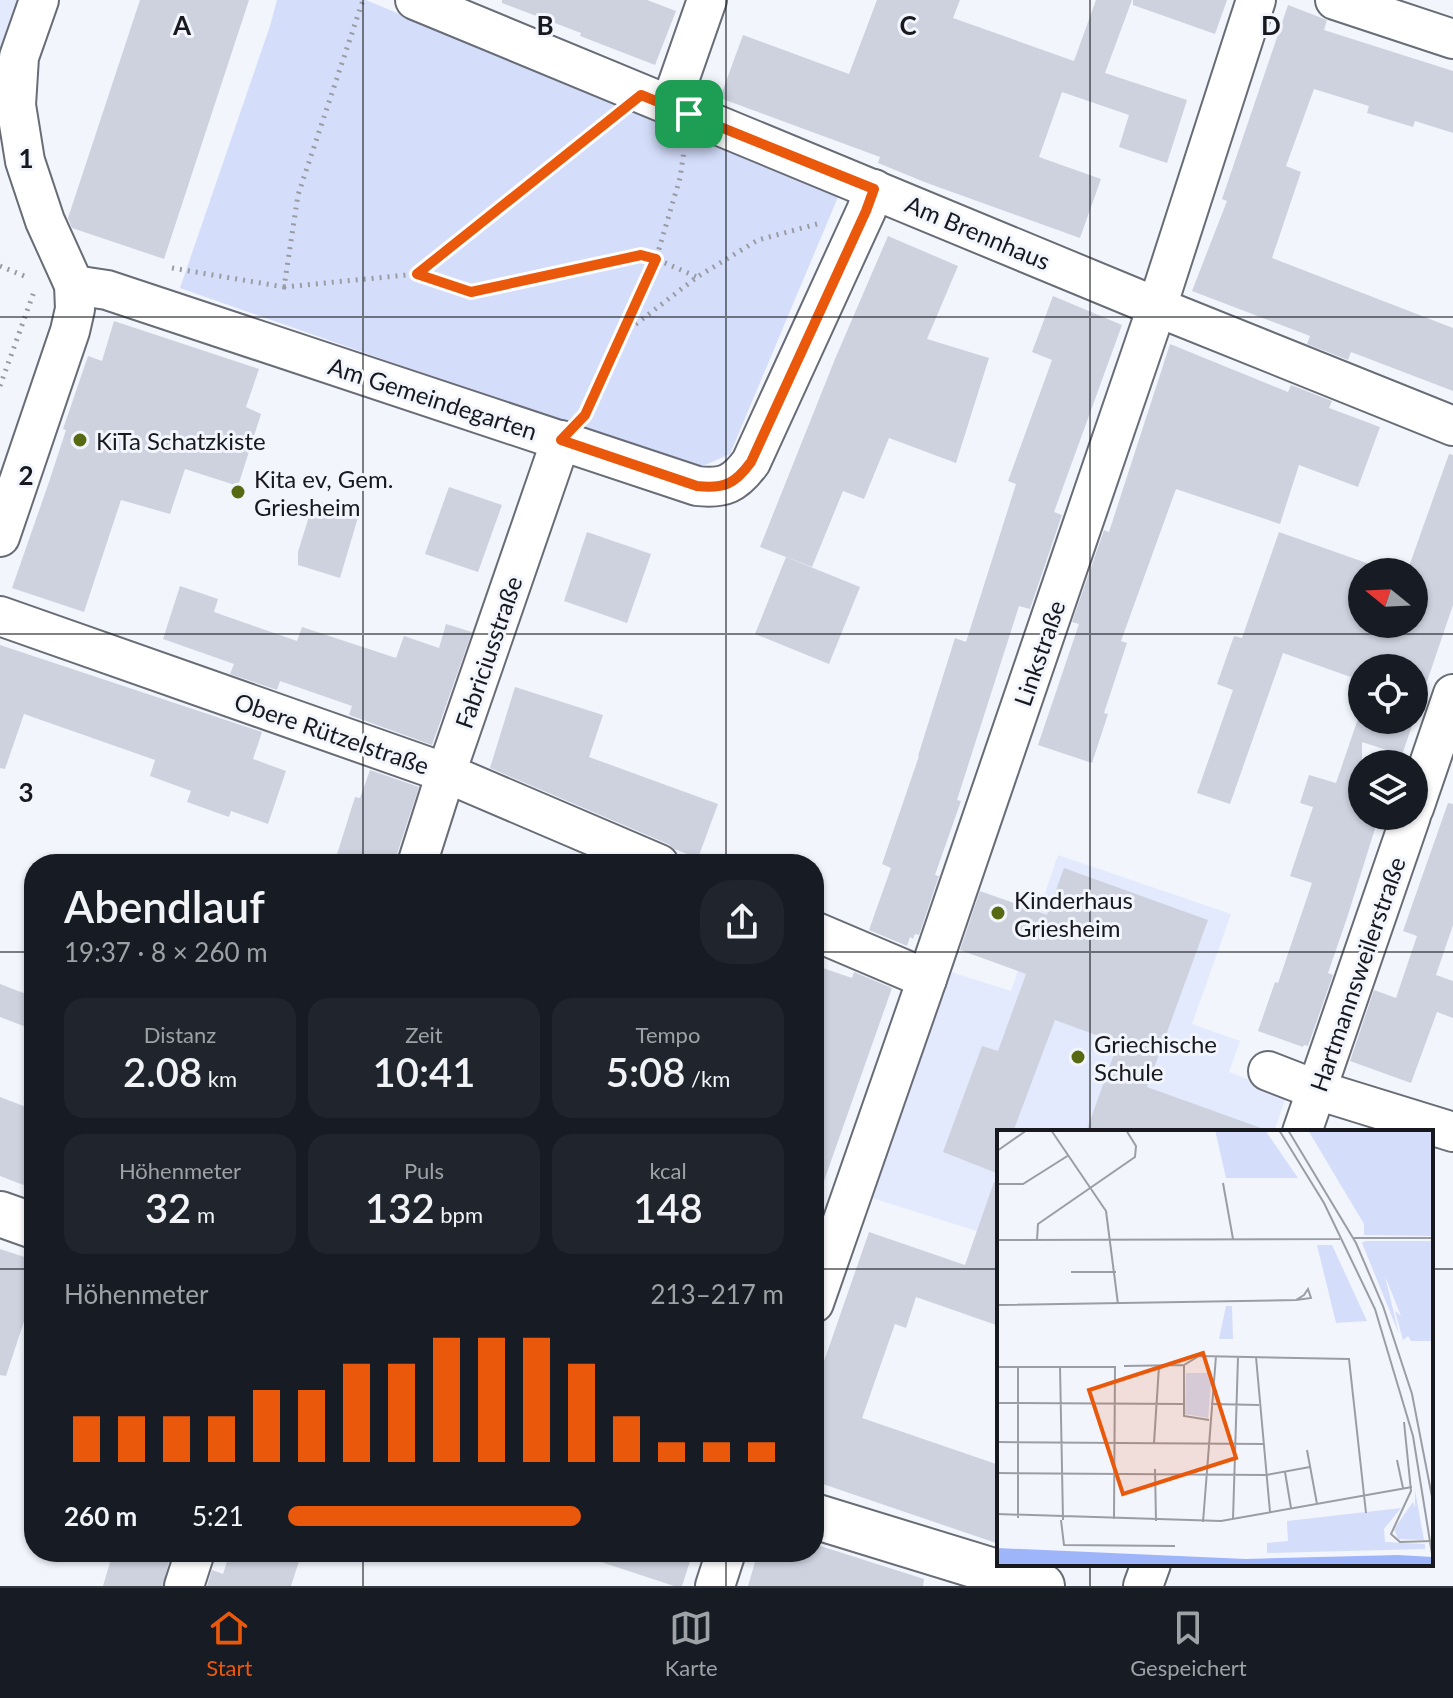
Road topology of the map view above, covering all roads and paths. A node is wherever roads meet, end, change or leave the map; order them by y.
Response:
1 (39, 0) edge
2 (363, 0) edge
3 (415, 0) edge
4 (707, 0) edge
5 (1256, 0) edge
6 (1335, 0) edge
7 (1453, 39) edge
8 (667, 105) junction
9 (870, 200) junction
10 (656, 259) junction
11 (0, 266) edge
12 (160, 266) dead end
13 (417, 274) junction
14 (697, 277) junction
15 (74, 285) junction
16 (284, 287) junction
17 (1157, 307) junction
18 (622, 334) junction
19 (0, 386) edge
20 (1453, 426) edge
21 (561, 440) junction
22 (0, 537) edge
23 (0, 616) edge
24 (1453, 694) edge
25 (1428, 767) edge
26 (446, 773) junction
27 (1406, 830) edge
28 (420, 854) edge
29 (636, 854) edge
30 (824, 935) edge
31 (927, 979) junction
32 (1268, 1071) dead end
33 (1317, 1090) junction
34 (1303, 1130) edge
35 (1453, 1132) edge
36 (0, 1214) edge
37 (24, 1222) edge
38 (824, 1274) edge
39 (824, 1519) edge
40 (192, 1562) edge
41 (723, 1562) edge
42 (1150, 1566) edge
43 (184, 1586) edge
44 (715, 1586) edge
45 (1042, 1586) edge
46 (1143, 1586) edge

1 - 15 street
2 - 16 path
3 - 8 street, Am Brennhaus
4 - 8 street
5 - 17 street, Linkstraße
6 - 7 street
8 - 9 street, Am Brennhaus
8 - 10 path
8 - 13 path
9 - 14 path
9 - 17 street, Am Brennhaus
9 - 21 street, Am Gemeindegarten
10 - 13 path
10 - 14 path
10 - 18 path
11 - 19 path
12 - 16 path
13 - 16 path
14 - 18 path
15 - 21 street, Am Gemeindegarten
15 - 22 street
17 - 20 street, Am Brennhaus
17 - 31 street, Linkstraße
18 - 21 path
21 - 26 street, Fabriciusstraße
23 - 26 street, Obere Rützelstraße
24 - 25 street
26 - 28 street, Fabriciusstraße
26 - 29 street, Obere Rützelstraße
27 - 33 street, Hartmannsweilerstraße
30 - 31 street
31 - 38 street, Linkstraße
32 - 33 street
33 - 34 street, Hartmannsweilerstraße
33 - 35 street
36 - 37 street
39 - 45 street
40 - 43 street
41 - 44 street
42 - 46 street

